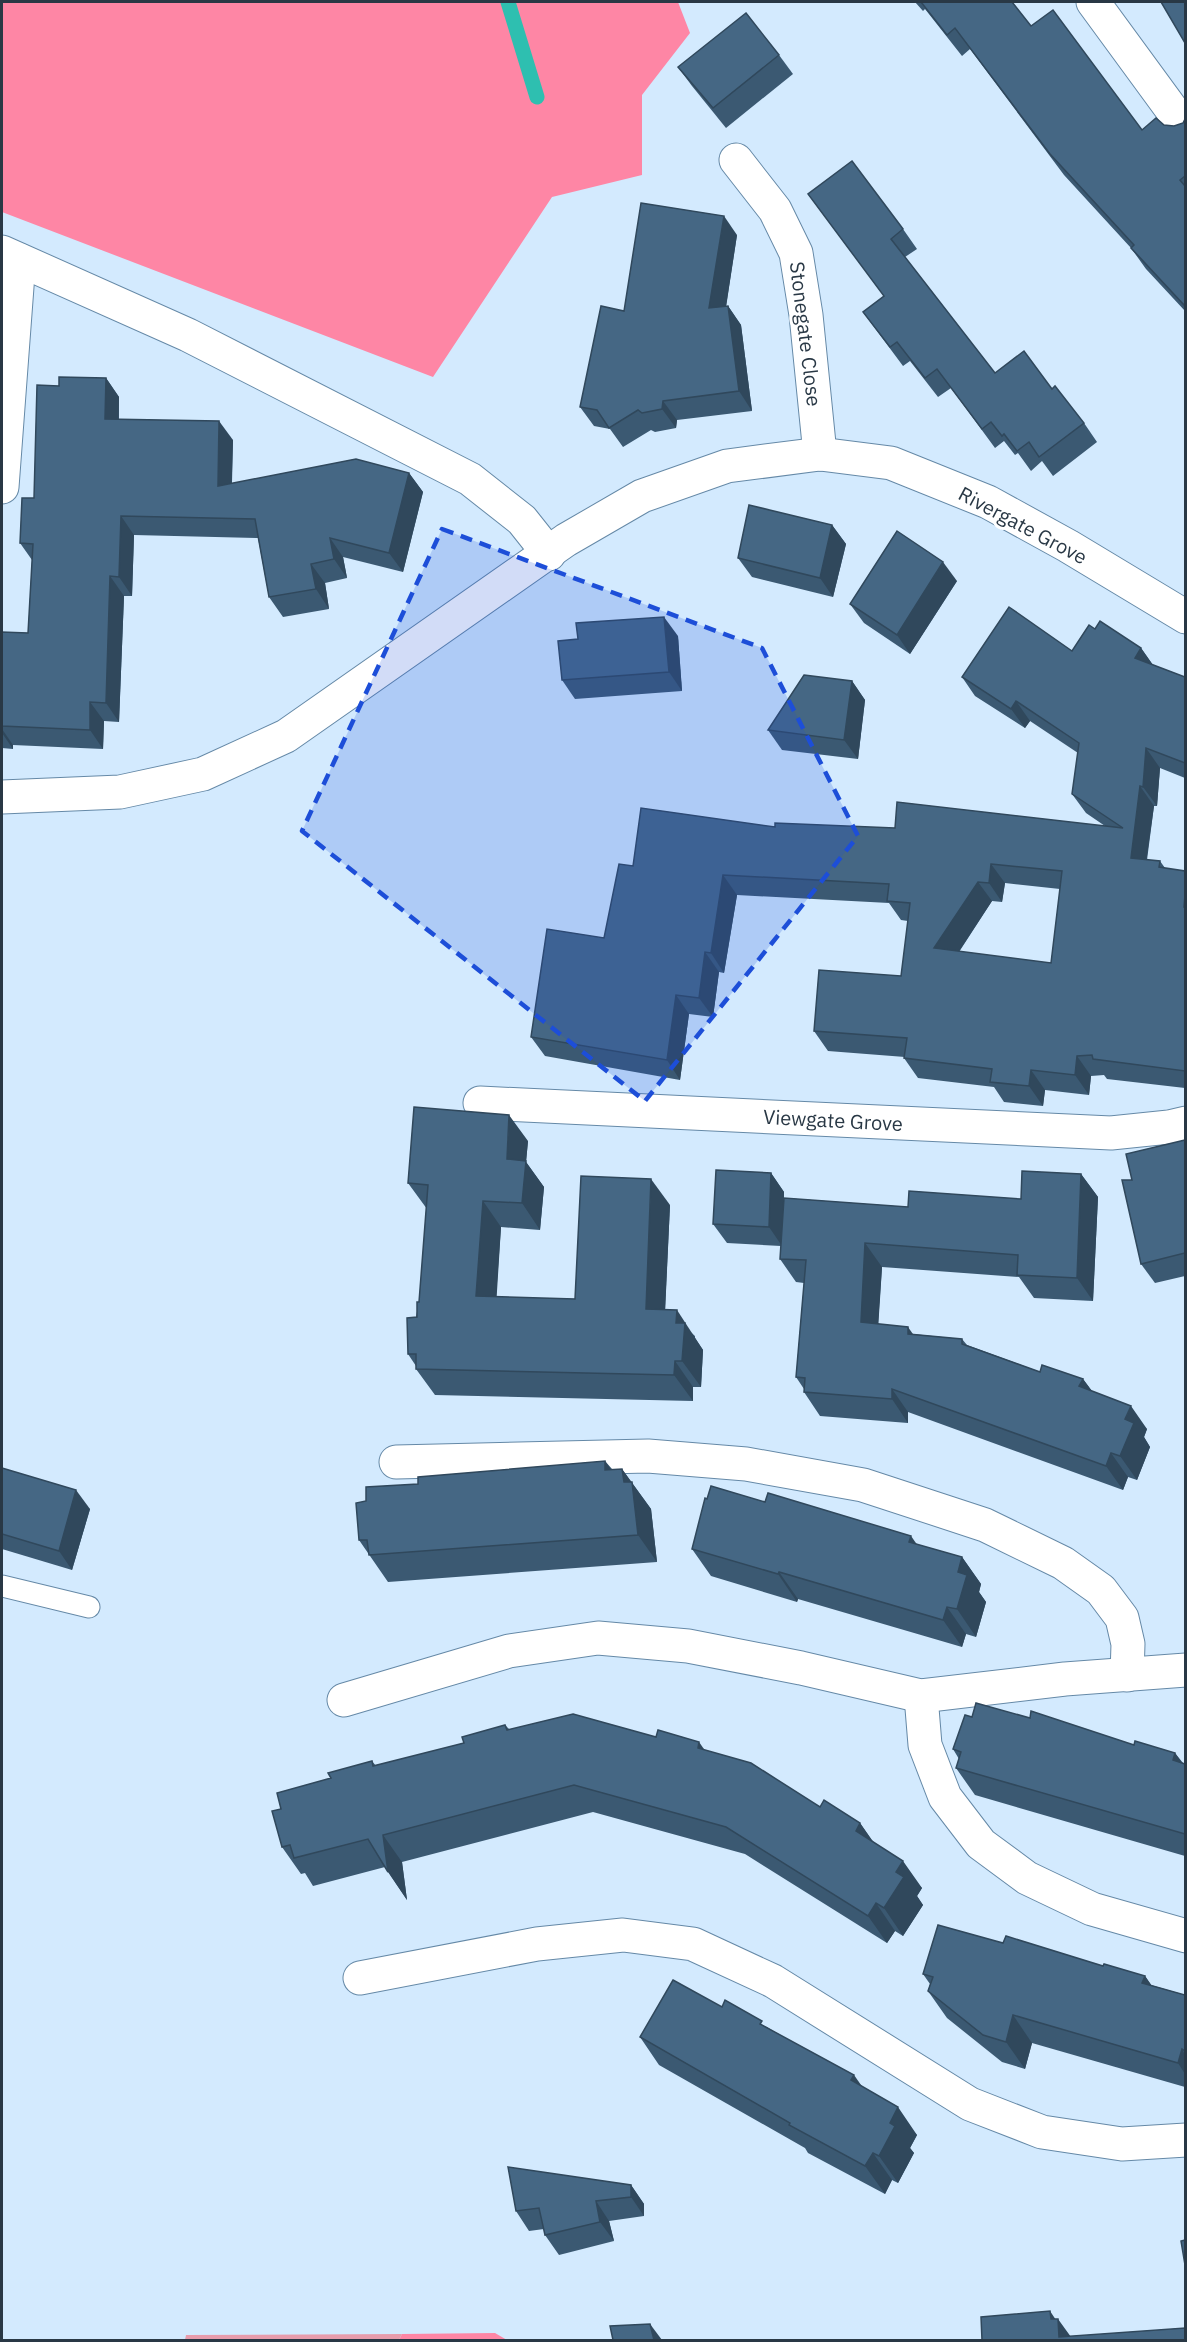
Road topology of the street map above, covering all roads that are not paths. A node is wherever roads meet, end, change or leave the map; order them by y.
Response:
1 (1093, 2) edge
2 (1185, 129) edge
3 (736, 160) dead end
4 (10, 256) edge
5 (820, 454) junction
6 (2, 487) edge
7 (549, 554) junction
8 (1185, 617) edge
9 (2, 797) edge
10 (480, 1104) dead end
11 (1185, 1123) edge
12 (396, 1462) dead end
13 (2, 1586) edge
14 (89, 1606) dead end
15 (1185, 1670) edge
16 (1127, 1675) junction
17 (921, 1696) junction
18 (344, 1700) dead end
19 (1185, 1936) edge
20 (360, 1978) dead end
21 (1185, 2140) edge

1 - 2 street
3 - 5 street, Stonegate Close
4 - 6 street
4 - 7 street
5 - 7 street, Rivergate Grove
5 - 8 street, Rivergate Grove
7 - 9 street, Rivergate Grove
10 - 11 street, Viewgate Grove
12 - 16 street
13 - 14 lane
15 - 16 street
16 - 17 street
17 - 18 street
17 - 19 street
20 - 21 street

